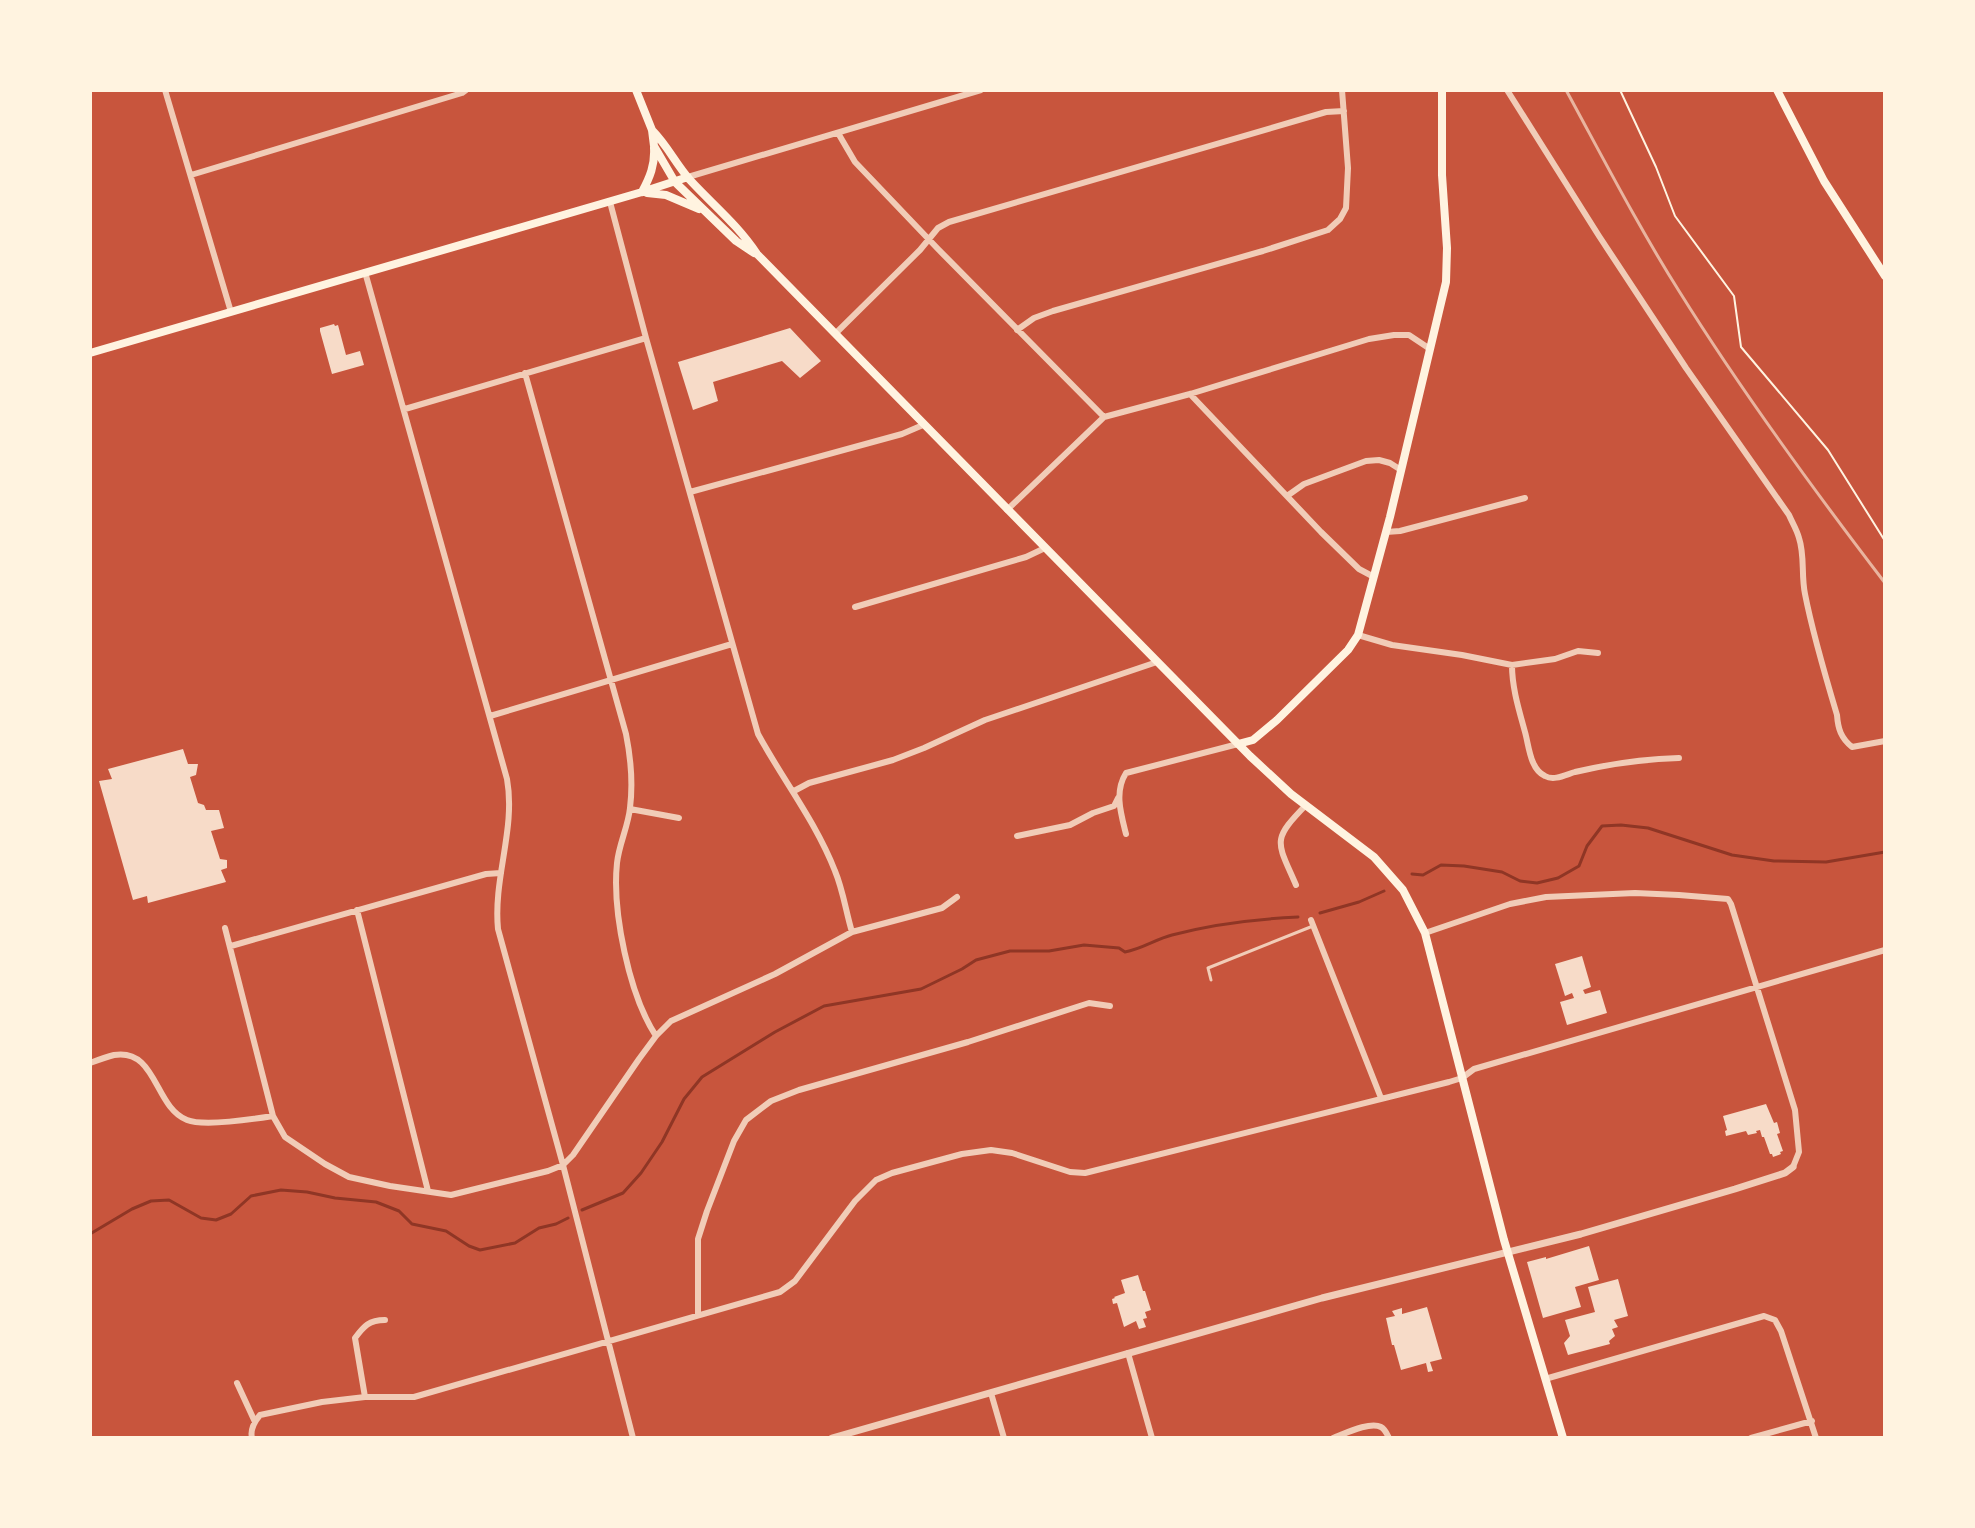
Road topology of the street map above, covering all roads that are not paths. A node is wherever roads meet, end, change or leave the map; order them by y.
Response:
1 (165, 90) edge
2 (466, 90) edge
3 (636, 90) edge
4 (981, 90) edge
5 (1342, 90) edge
6 (1442, 90) edge
7 (1507, 90) edge
8 (1777, 90) edge
9 (1344, 111) junction
10 (652, 130) junction
11 (838, 133) junction
12 (654, 146) junction
13 (191, 175) junction
14 (688, 177) junction
15 (675, 182) junction
16 (642, 192) junction
17 (610, 202) junction
18 (708, 215) junction
19 (929, 239) junction
20 (757, 254) junction
21 (365, 272) junction
22 (1885, 276) edge
23 (231, 312) junction
24 (1017, 330) junction
25 (835, 334) junction
26 (646, 338) junction
27 (1431, 349) junction
28 (90, 353) edge
29 (525, 373) junction
30 (1190, 394) junction
31 (405, 409) junction
32 (1104, 417) junction
33 (923, 425) junction
34 (1401, 470) junction
35 (690, 492) junction
36 (1287, 496) junction
37 (1525, 498) dead end
38 (1007, 510) junction
39 (1386, 532) junction
40 (1045, 548) junction
41 (1374, 577) junction
42 (855, 607) dead end
43 (1358, 635) junction
44 (732, 644) junction
45 (1598, 653) dead end
46 (1157, 662) junction
47 (1512, 665) junction
48 (611, 681) junction
49 (490, 716) junction
50 (1885, 741) edge
51 (1238, 744) junction
52 (1679, 758) dead end
53 (794, 791) junction
54 (1118, 798) junction
55 (1306, 805) junction
56 (630, 809) junction
57 (679, 818) dead end
58 (1126, 834) dead end
59 (1017, 836) dead end
60 (501, 873) junction
61 (1296, 885) dead end
62 (957, 897) dead end
63 (357, 910) junction
64 (1312, 923) joint
65 (225, 928) dead end
66 (852, 932) junction
67 (1425, 933) junction
68 (231, 946) junction
69 (1885, 950) edge
70 (1211, 980) dead end
71 (1757, 987) junction
72 (1110, 1006) dead end
73 (656, 1036) junction
74 (90, 1063) edge
75 (1462, 1078) junction
76 (1381, 1098) junction
77 (273, 1116) junction
78 (563, 1165) junction
79 (1793, 1167) joint
80 (428, 1191) junction
81 (1508, 1251) junction
82 (698, 1315) junction
83 (385, 1320) dead end
84 (607, 1341) junction
85 (1128, 1353) junction
86 (1545, 1379) junction
87 (237, 1383) dead end
88 (991, 1393) junction
89 (365, 1397) junction
90 (1812, 1421) junction
91 (255, 1422) junction
92 (252, 1438) edge
93 (633, 1438) edge
94 (832, 1438) edge
95 (1004, 1438) edge
96 (1152, 1438) edge
97 (1333, 1438) edge
98 (1389, 1438) edge
99 (1563, 1438) edge
100 (1751, 1438) edge
101 (1816, 1438) edge

1 - 13 street
2 - 13 street
3 - 10 main road
4 - 11 street
5 - 9 street
6 - 27 main road
7 - 50 street
8 - 22 main road
9 - 19 street
9 - 24 street
10 - 12 main road
10 - 14 main road
11 - 14 street
11 - 19 street
12 - 15 main road
12 - 16 main road
13 - 23 street
14 - 15 main road
14 - 20 main road
15 - 16 main road
15 - 18 main road
16 - 17 main road
16 - 18 main road
17 - 21 main road
17 - 26 street
18 - 20 main road
19 - 24 street
19 - 25 street
20 - 25 main road
21 - 23 main road
21 - 31 street
23 - 28 main road
24 - 32 street
25 - 33 main road
26 - 29 street
26 - 35 street
27 - 30 street
27 - 34 main road
29 - 31 street
29 - 48 street
30 - 32 street
30 - 36 street
31 - 49 street
32 - 38 street
33 - 35 street
33 - 38 main road
34 - 36 street
34 - 39 main road
35 - 44 street
36 - 41 street
37 - 39 street
38 - 40 main road
39 - 41 main road
40 - 42 street
40 - 46 main road
41 - 43 main road
43 - 47 street
43 - 51 main road
44 - 48 street
44 - 53 street
45 - 47 street
46 - 51 main road
46 - 53 street
47 - 52 street
48 - 49 street
48 - 56 street
49 - 60 street
51 - 54 street
51 - 55 main road
53 - 66 street
54 - 58 street
54 - 59 street
55 - 61 street
55 - 67 main road
56 - 57 street
56 - 73 street
60 - 63 street
60 - 78 street
62 - 66 street
63 - 68 street
63 - 80 street
64 - 70 lane
64 - 76 street
65 - 68 street
66 - 73 street
67 - 71 street
67 - 75 main road
68 - 77 street
69 - 71 street
71 - 75 street
71 - 79 street
72 - 82 street
73 - 78 street
74 - 77 street
75 - 76 street
75 - 81 main road
76 - 82 street
77 - 80 street
78 - 80 street
78 - 84 street
79 - 81 street
81 - 85 street
81 - 86 main road
82 - 84 street
83 - 89 street
84 - 89 street
84 - 93 street
85 - 88 street
85 - 96 street
86 - 90 street
86 - 99 main road
87 - 91 street
88 - 94 street
88 - 95 street
89 - 91 street
90 - 100 street
90 - 101 street
91 - 92 street
97 - 98 street

